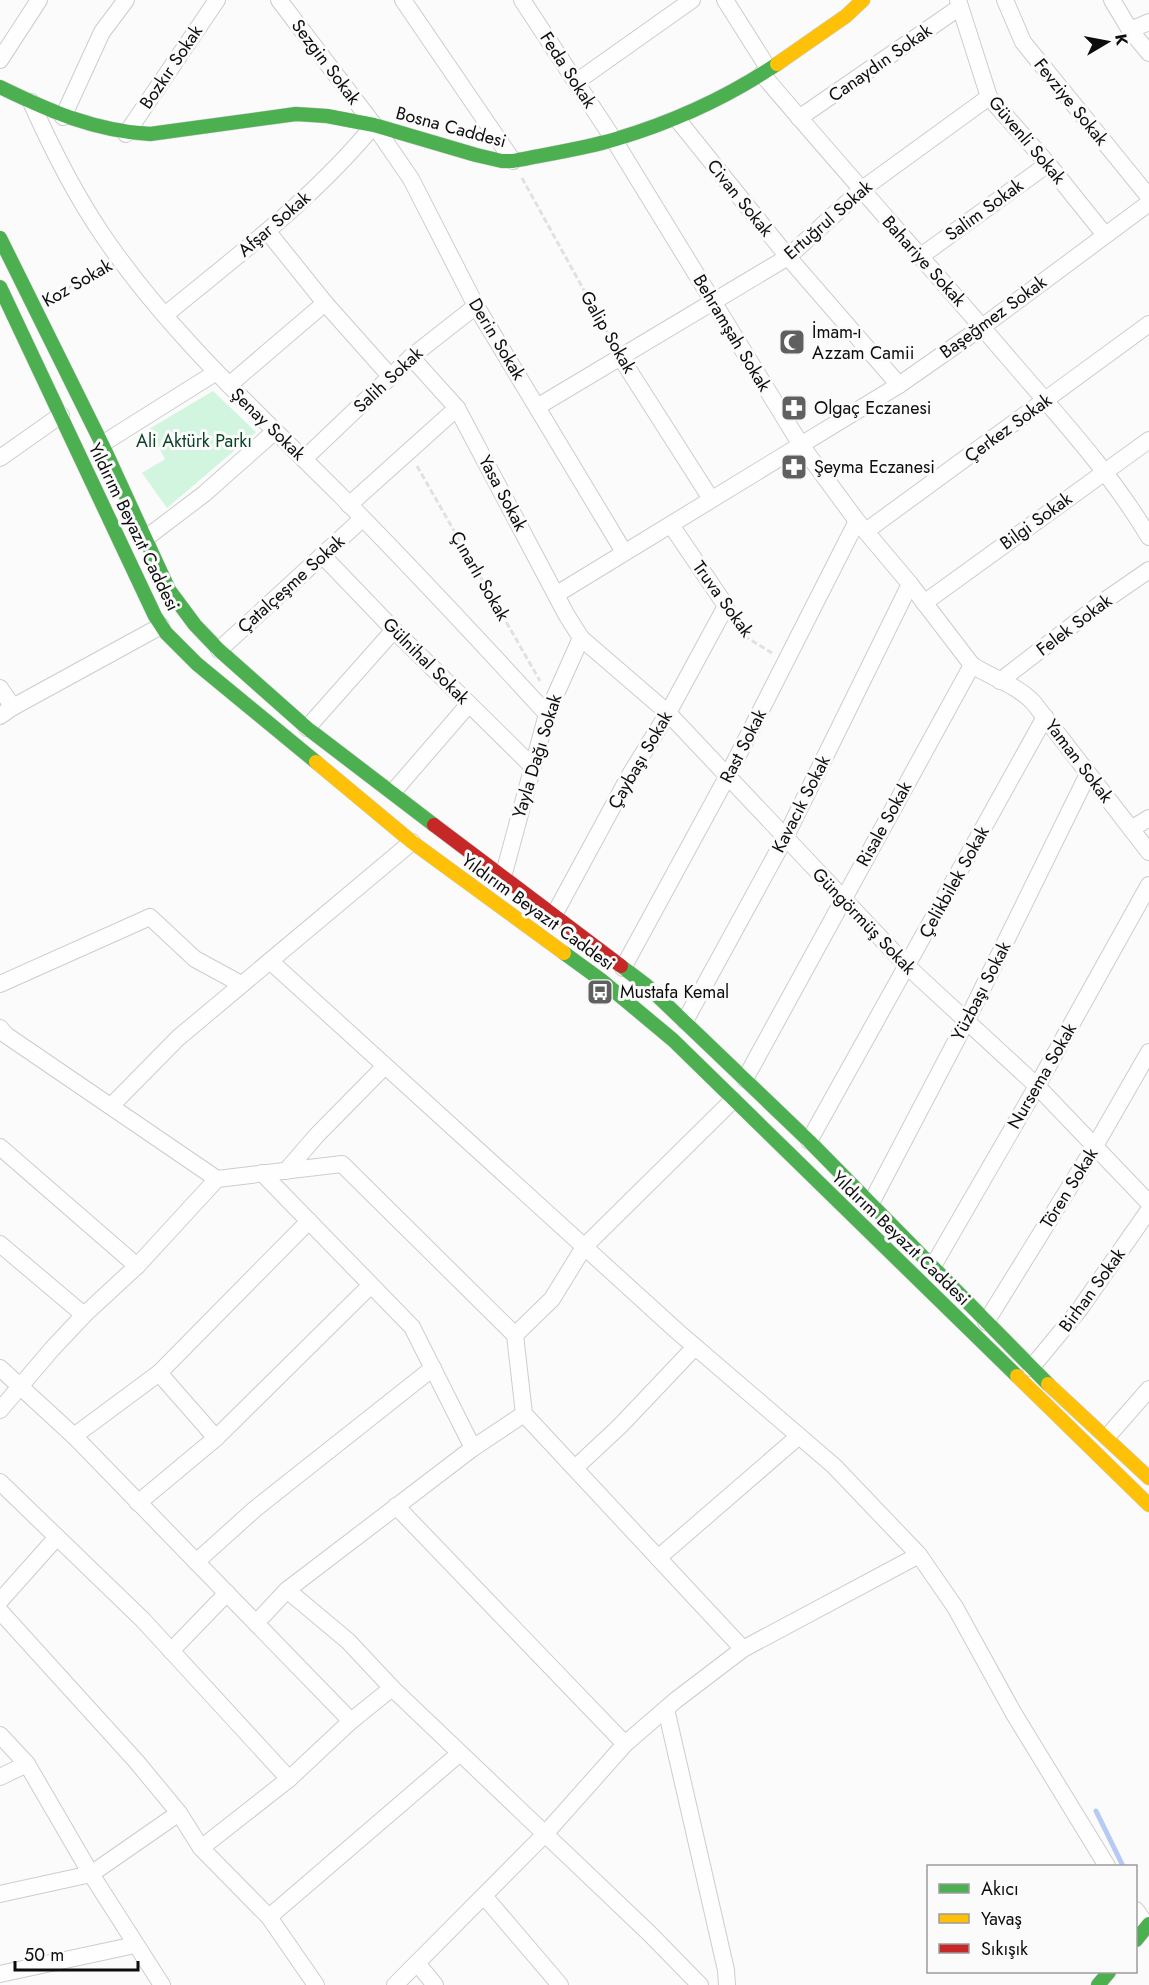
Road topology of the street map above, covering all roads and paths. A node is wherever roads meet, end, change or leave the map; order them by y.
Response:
1 (39, 0) edge
2 (126, 0) edge
3 (217, 0) edge
4 (279, 0) edge
5 (403, 0) edge
6 (692, 0) edge
7 (725, 0) edge
8 (863, 0) edge
9 (1005, 0) edge
10 (1112, 0) edge
11 (526, 2) edge
12 (959, 4) edge
13 (1149, 22) edge
14 (1130, 30) junction
15 (1149, 52) edge
16 (0, 60) edge
17 (765, 71) junction
18 (576, 82) junction
19 (0, 87) edge
20 (989, 97) junction
21 (31, 102) junction
22 (63, 117) junction
23 (677, 118) junction
24 (800, 118) junction
25 (374, 125) junction
26 (126, 134) junction
27 (614, 140) junction
28 (513, 161) junction
29 (1048, 164) junction
30 (861, 190) junction
31 (1149, 197) edge
32 (1149, 203) edge
33 (268, 232) junction
34 (1105, 235) junction
35 (0, 238) edge
36 (921, 256) junction
37 (788, 257) junction
38 (120, 259) junction
39 (0, 287) edge
40 (714, 302) junction
41 (325, 303) junction
42 (476, 306) junction
43 (34, 308) junction
44 (165, 315) junction
45 (1149, 324) edge
46 (982, 327) junction
47 (411, 357) junction
48 (621, 358) junction
49 (215, 373) junction
50 (390, 376) junction
51 (229, 385) junction
52 (899, 385) junction
53 (1045, 400) junction
54 (537, 407) junction
55 (457, 408) junction
56 (60, 415) junction
57 (274, 432) junction
58 (1149, 440) edge
59 (102, 444) junction
60 (801, 446) junction
61 (408, 452) junction
62 (0, 458) edge
63 (304, 459) junction
64 (1104, 471) junction
65 (711, 499) junction
66 (349, 505) junction
67 (363, 519) junction
68 (671, 525) junction
69 (862, 526) junction
70 (1149, 537) edge
71 (146, 538) junction
72 (624, 552) junction
73 (322, 555) junction
74 (1149, 570) edge
75 (910, 585) junction
76 (557, 594) junction
77 (924, 603) junction
78 (726, 606) junction
79 (161, 626) junction
80 (394, 630) junction
81 (581, 638) junction
82 (219, 650) junction
83 (786, 662) junction
84 (972, 665) junction
85 (1000, 681) junction
86 (0, 688) edge
87 (469, 704) junction
88 (549, 708) junction
89 (6, 712) edge
90 (668, 713) junction
91 (1045, 717) junction
92 (307, 728) junction
93 (532, 766) junction
94 (1088, 774) junction
95 (727, 777) junction
96 (393, 792) junction
97 (1149, 818) edge
98 (1131, 829) junction
99 (785, 838) junction
100 (412, 842) junction
101 (1149, 852) edge
102 (503, 877) junction
103 (1149, 885) edge
104 (842, 899) junction
105 (554, 915) junction
106 (270, 961) junction
107 (908, 966) junction
108 (623, 968) junction
109 (0, 984) edge
110 (241, 984) junction
111 (967, 1020) junction
112 (685, 1021) junction
113 (0, 1028) edge
114 (1149, 1052) edge
115 (386, 1065) junction
116 (745, 1079) junction
117 (1037, 1086) junction
118 (733, 1100) junction
119 (111, 1106) junction
120 (809, 1141) junction
121 (1095, 1146) junction
122 (0, 1147) edge
123 (286, 1171) junction
124 (262, 1173) junction
125 (217, 1179) junction
126 (1149, 1203) edge
127 (870, 1205) junction
128 (1149, 1210) edge
129 (309, 1221) junction
130 (0, 1244) edge
131 (584, 1247) junction
132 (137, 1266) junction
133 (933, 1266) junction
134 (371, 1285) junction
135 (84, 1315) junction
136 (986, 1322) junction
137 (515, 1335) junction
138 (695, 1347) junction
139 (0, 1368) edge
140 (433, 1368) junction
141 (1031, 1368) junction
142 (159, 1373) junction
143 (21, 1385) junction
144 (1149, 1389) edge
145 (0, 1410) edge
146 (524, 1414) junction
147 (74, 1436) junction
148 (799, 1436) junction
149 (1107, 1437) junction
150 (216, 1438) junction
151 (472, 1448) junction
152 (575, 1468) junction
153 (1149, 1478) edge
154 (0, 1482) edge
155 (138, 1503) junction
156 (1149, 1505) edge
157 (396, 1506) junction
158 (57, 1537) junction
159 (919, 1555) junction
160 (658, 1558) junction
161 (196, 1562) junction
162 (287, 1590) junction
163 (227, 1593) junction
164 (0, 1600) edge
165 (0, 1611) edge
166 (256, 1623) junction
167 (743, 1649) junction
168 (171, 1651) junction
169 (392, 1688) junction
170 (666, 1709) junction
171 (351, 1720) junction
172 (0, 1735) edge
173 (625, 1744) junction
174 (460, 1753) junction
175 (27, 1764) junction
176 (0, 1777) edge
177 (289, 1779) junction
178 (179, 1812) junction
179 (545, 1834) junction
180 (201, 1848) junction
181 (1106, 1865) edge
182 (91, 1874) junction
183 (0, 1894) edge
184 (484, 1896) junction
185 (1137, 1911) edge
186 (269, 1917) junction
187 (1148, 1925) edge
188 (1137, 1939) edge
189 (135, 1945) junction
190 (417, 1963) junction
191 (1107, 1973) edge
192 (0, 1974) edge
193 (162, 1985) edge
194 (316, 1985) edge
195 (395, 1985) edge
196 (435, 1985) edge
197 (560, 1985) edge
198 (700, 1985) edge
199 (727, 1985) edge
200 (1098, 1985) edge

1 - 16 street
2 - 22 street
3 - 26 street, Bozkır Sokak
4 - 25 street, Sezgin Sokak
5 - 28 street
6 - 18 street
7 - 17 street, Bahariye Sokak
8 - 17 main road, Bosna Caddesi
9 - 31 street, Fevziye Sokak
10 - 14 street
11 - 18 street, Feda Sokak
12 - 20 street, Güvenli Sokak
12 - 24 street, Canaydın Sokak
13 - 14 street
14 - 15 street
17 - 23 main road, Bosna Caddesi
17 - 24 street, Bahariye Sokak
18 - 27 street, Feda Sokak
19 - 21 main road, Bosna Caddesi
20 - 29 street, Güvenli Sokak
20 - 30 street, Ertuğrul Sokak
21 - 22 main road, Bosna Caddesi
21 - 38 street, Şenay Sokak
22 - 26 main road, Bosna Caddesi
23 - 27 main road, Bosna Caddesi
23 - 37 street, Civan Sokak
24 - 30 street, Bahariye Sokak
25 - 26 main road, Bosna Caddesi
25 - 28 main road, Bosna Caddesi
25 - 33 street, Afşar Sokak
25 - 42 street, Derin Sokak
27 - 28 main road, Bosna Caddesi
27 - 40 street, Behramşah Sokak
28 - 48 path, Galip Sokak
29 - 34 street, Güvenli Sokak
29 - 36 street, Salim Sokak
30 - 36 street, Bahariye Sokak
30 - 37 street, Ertuğrul Sokak
32 - 34 street, Başeğmez Sokak
33 - 41 street
33 - 44 street, Afşar Sokak
34 - 46 street, Başeğmez Sokak
35 - 43 main road
36 - 46 street, Bahariye Sokak
37 - 40 street, Ertuğrul Sokak
37 - 52 street, Civan Sokak
38 - 43 path, Koz Sokak
38 - 44 street, Şenay Sokak
39 - 56 main road, Yıldırım Beyazıt Caddesi
40 - 48 street, Ertuğrul Sokak
40 - 60 street, Behramşah Sokak
41 - 50 street
41 - 51 street
42 - 47 street, Salih Sokak
42 - 54 street, Derin Sokak
43 - 59 main road
44 - 49 street, Şenay Sokak
45 - 53 street, Çerkez Sokak
46 - 52 street, Başeğmez Sokak
46 - 53 street, Bahariye Sokak
47 - 50 street, Salih Sokak
47 - 55 street, Yasa Sokak
48 - 54 street, Ertuğrul Sokak
48 - 65 street, Galip Sokak
49 - 51 street, Şenay Sokak
49 - 59 street
50 - 63 street, Salih Sokak
51 - 57 street, Şenay Sokak
52 - 60 street, Başeğmez Sokak
53 - 64 street, Bahariye Sokak
53 - 69 street, Çerkez Sokak
54 - 72 street, Derin Sokak
55 - 61 street
55 - 76 street, Yasa Sokak
56 - 62 street
56 - 79 main road, Yıldırım Beyazıt Caddesi
57 - 63 street, Şenay Sokak
57 - 71 street
58 - 64 street, Bilgi Sokak
59 - 71 main road
60 - 65 street, Başeğmez Sokak
60 - 69 street, Behramşah Sokak
61 - 66 street
61 - 88 path, Çınarlı Sokak
63 - 66 street, Şenay Sokak
64 - 70 street, Bahariye Sokak
64 - 77 street, Bilgi Sokak
65 - 68 street, Başeğmez Sokak
66 - 67 street, Şenay Sokak
67 - 73 street, Çatalçeşme Sokak
67 - 88 street, Şenay Sokak
68 - 72 street, Başeğmez Sokak
68 - 78 street, Truva Sokak
69 - 75 street, Behramşah Sokak
69 - 83 street, Rast Sokak
71 - 82 main road
72 - 76 street, Başeğmez Sokak
73 - 80 street, Gülnihal Sokak
73 - 82 street, Çatalçeşme Sokak
74 - 85 street, Felek Sokak
75 - 77 street, Behramşah Sokak
75 - 99 street, Kavacık Sokak
76 - 81 street, Yasa Sokak
77 - 84 street, Behramşah Sokak
78 - 83 path, Truva Sokak
78 - 90 street, Çaybaşı Sokak
79 - 89 street
79 - 100 main road, Yıldırım Beyazıt Caddesi
80 - 87 street, Gülnihal Sokak
80 - 92 street
81 - 88 street, Yayla Dağı Sokak
81 - 90 street, Güngörmüş Sokak
82 - 92 main road
83 - 95 street, Rast Sokak
84 - 85 street, Behramşah Sokak
84 - 104 street, Risale Sokak
85 - 91 street, Yaman Sokak
86 - 89 street
87 - 93 street, Gülnihal Sokak
87 - 96 street
88 - 93 street, Yayla Dağı Sokak
90 - 95 street, Güngörmüş Sokak
90 - 105 street, Çaybaşı Sokak
91 - 94 street, Yaman Sokak
91 - 107 street, Çelikbilek Sokak
92 - 96 main road
93 - 102 street, Yayla Dağı Sokak
94 - 98 street, Yaman Sokak
94 - 111 street, Yüzbaşı Sokak
95 - 99 street, Güngörmüş Sokak
95 - 108 street, Rast Sokak
96 - 102 main road
97 - 98 street
98 - 101 street, Yaman Sokak
99 - 104 street, Güngörmüş Sokak
99 - 112 street, Kavacık Sokak
100 - 106 street
100 - 118 main road, Yıldırım Beyazıt Caddesi
102 - 105 main road
103 - 117 street, Nursema Sokak
104 - 107 street, Güngörmüş Sokak
104 - 116 street, Risale Sokak
105 - 108 main road
106 - 110 street
106 - 115 street
107 - 111 street, Güngörmüş Sokak
107 - 120 street, Çelikbilek Sokak
108 - 112 main road
109 - 110 street
110 - 119 street
111 - 117 street, Güngörmüş Sokak
111 - 127 street, Yüzbaşı Sokak
112 - 116 main road
113 - 119 street
114 - 121 street, Tören Sokak
115 - 123 street
115 - 131 street
116 - 120 main road
117 - 121 street, Güngörmüş Sokak
117 - 133 street, Nursema Sokak
118 - 131 street
118 - 156 main road, Yıldırım Beyazıt Caddesi
119 - 125 street
120 - 127 main road
121 - 126 street, Güngörmüş Sokak
121 - 136 street, Tören Sokak
122 - 132 street
123 - 124 street
123 - 137 street
124 - 125 street
124 - 129 street
125 - 132 street
127 - 133 main road
128 - 141 street, Birhan Sokak
129 - 134 street
129 - 142 street
130 - 135 street
131 - 137 street
131 - 138 street
132 - 135 street
133 - 136 main road
134 - 140 street
134 - 150 street
135 - 143 street
136 - 141 main road
137 - 146 street
138 - 148 street
138 - 152 street
139 - 143 street
140 - 151 street
140 - 161 street
141 - 149 main road
142 - 147 street
142 - 150 street
143 - 145 street
143 - 147 street
144 - 149 street
146 - 151 street
146 - 152 street
147 - 155 street
148 - 159 street
148 - 160 street
149 - 153 main road
150 - 155 street
151 - 157 street
152 - 160 street
154 - 158 street
155 - 161 street
157 - 162 street
157 - 173 street
158 - 164 street
158 - 168 street
159 - 167 street
159 - 181 street
160 - 167 street
161 - 163 street
162 - 166 street
162 - 169 street
163 - 166 street
163 - 168 street
165 - 178 street
166 - 171 street
167 - 170 street
168 - 177 street
169 - 171 street
169 - 174 street
170 - 173 street
170 - 199 street
171 - 177 street
172 - 175 street
173 - 179 street
174 - 179 street
174 - 186 street
175 - 176 street
175 - 182 street
177 - 180 street
178 - 180 street
178 - 182 street
179 - 184 street
179 - 198 street
180 - 186 street
182 - 183 street
182 - 189 street
184 - 190 street
184 - 197 street
185 - 187 street
186 - 194 street
187 - 188 main road
189 - 192 street
189 - 193 street
190 - 195 street
190 - 196 street
191 - 200 main road

